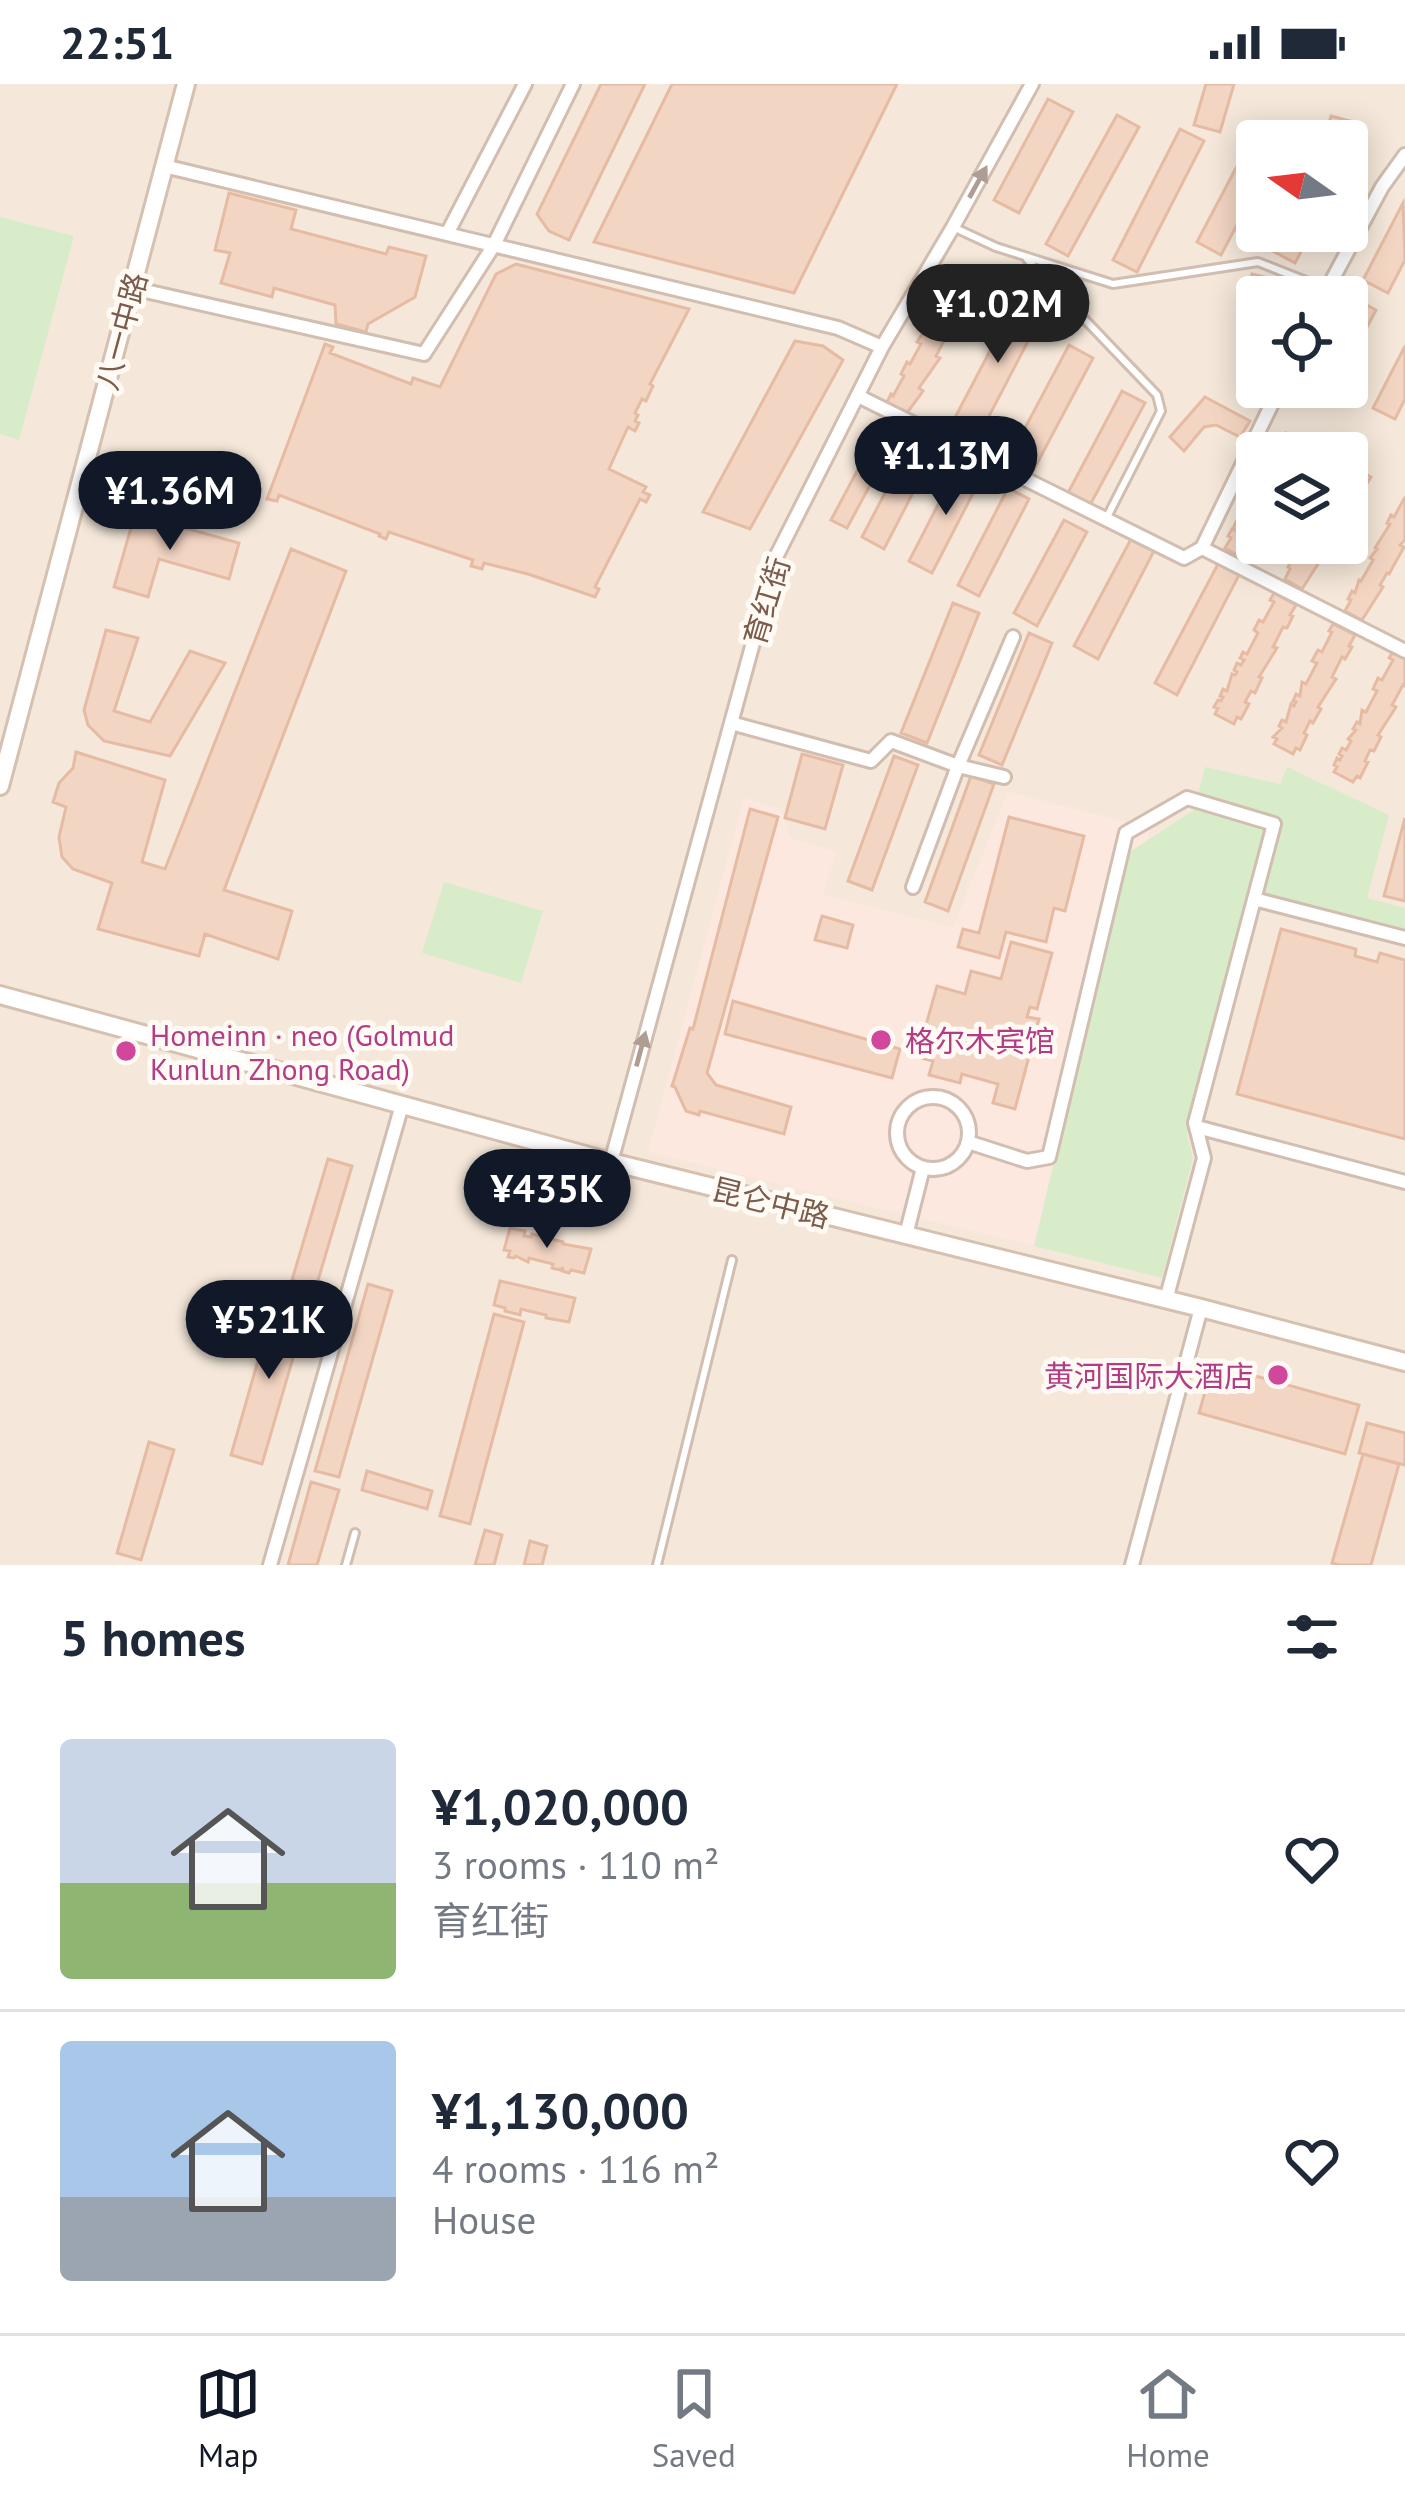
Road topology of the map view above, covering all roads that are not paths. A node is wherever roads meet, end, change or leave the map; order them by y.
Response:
1 (185, 84) edge
2 (525, 84) edge
3 (573, 84) edge
4 (1032, 84) edge
5 (1405, 155) edge
6 (164, 166) junction
7 (953, 227) junction
8 (447, 234) junction
9 (494, 245) junction
10 (1023, 255) junction
11 (1288, 276) edge
12 (1334, 276) edge
13 (132, 288) junction
14 (882, 347) junction
15 (858, 396) junction
16 (1270, 408) edge
17 (1106, 519) junction
18 (1202, 548) junction
19 (1013, 637) dead end
20 (1405, 651) edge
21 (731, 723) junction
22 (958, 766) junction
23 (1004, 777) dead end
24 (0, 786) edge
25 (913, 887) dead end
26 (1254, 899) junction
27 (1405, 938) edge
28 (0, 995) edge
29 (402, 1105) junction
30 (1197, 1127) junction
31 (968, 1142) junction
32 (610, 1162) junction
33 (923, 1168) junction
34 (1405, 1182) edge
35 (906, 1235) junction
36 (732, 1260) dead end
37 (1166, 1300) junction
38 (1201, 1308) junction
39 (1405, 1362) edge
40 (355, 1533) dead end
41 (271, 1565) edge
42 (346, 1565) edge
43 (657, 1565) edge
44 (1132, 1565) edge

1 - 6 main road, 八一中路
2 - 8 street
3 - 9 street
7 -> 4 street, 育红街
5 - 12 street
6 - 8 street
6 - 13 main road, 八一中路
7 - 10 lane
7 - 14 street, 育红街
8 - 9 street
9 - 13 street
9 - 14 street
10 - 11 lane
10 - 17 lane
13 - 24 main road, 八一中路
14 - 15 street, 育红街
15 - 17 street
15 - 21 street, 育红街
16 - 18 street
17 - 18 street
18 - 20 street
19 - 22 street
21 - 22 street
32 -> 21 street, 育红街
22 - 23 street
22 - 25 street
26 - 27 street
26 - 30 street
26 - 31 street
28 - 29 main road, 昆仑中路
29 - 32 main road, 昆仑中路
29 - 41 street
30 - 34 street
30 - 37 street
31 - 33 street
31 - 33 street
32 - 35 main road, 昆仑中路
33 - 35 street
35 - 37 main road, 昆仑中路
36 - 43 lane
37 - 38 main road, 昆仑中路
38 - 39 main road, 昆仑中路
38 - 44 street
40 - 42 lane

